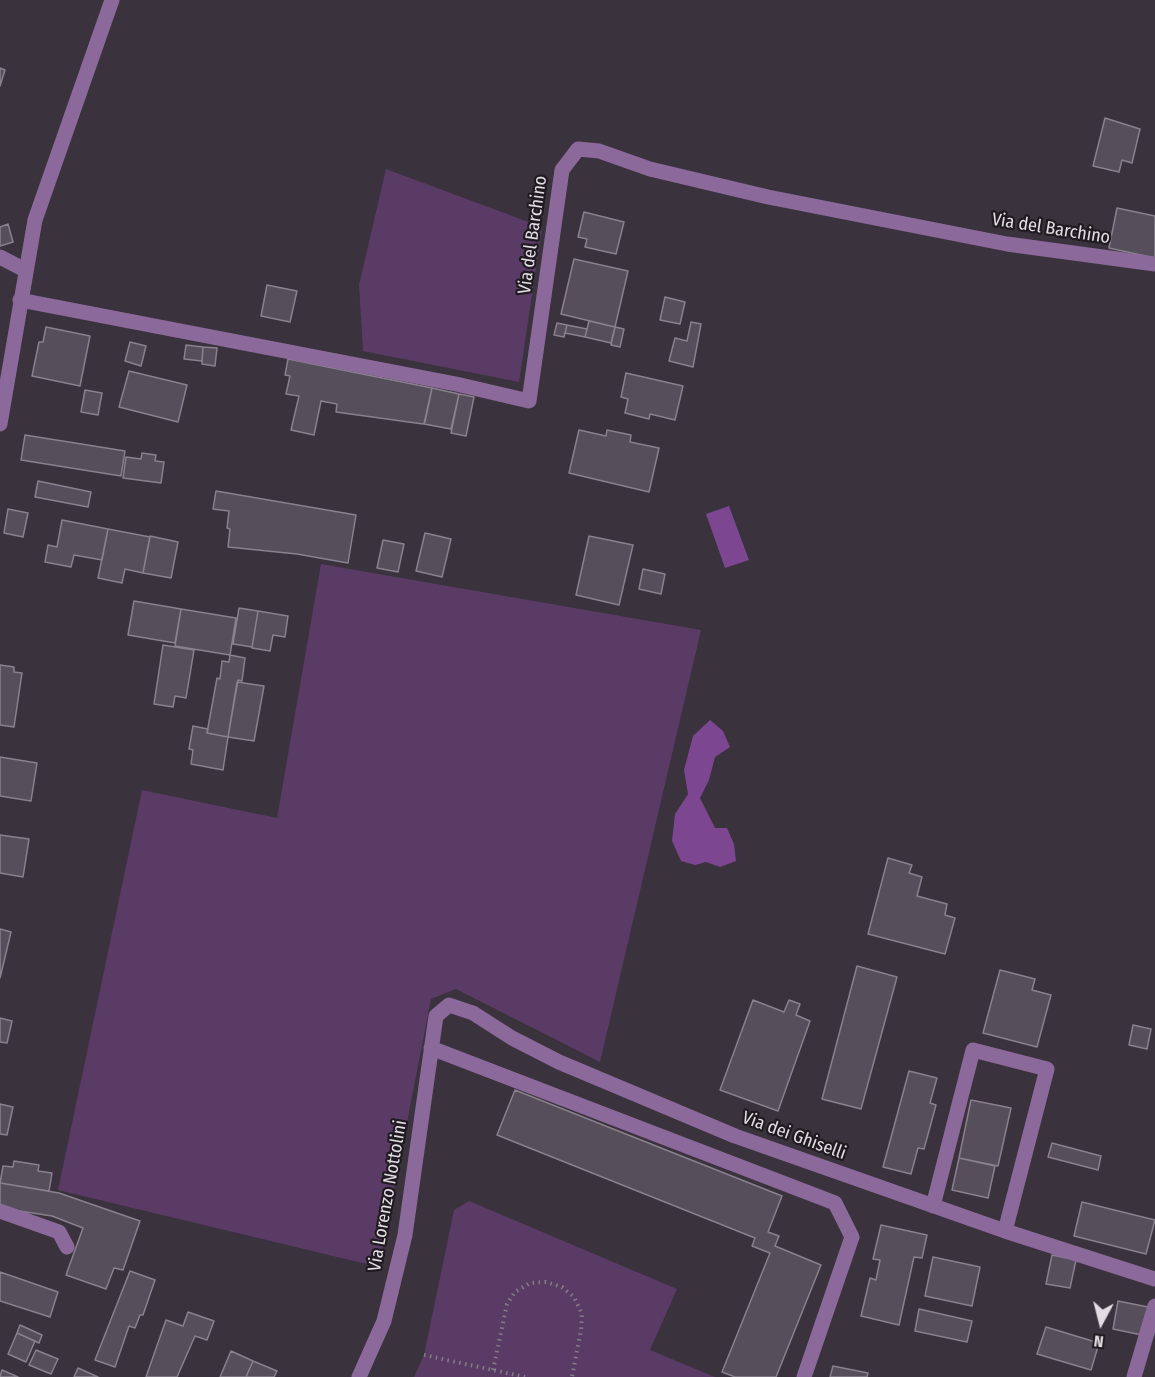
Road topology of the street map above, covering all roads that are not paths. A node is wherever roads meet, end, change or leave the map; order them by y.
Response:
1 (112, 0) edge
2 (0, 257) edge
3 (1155, 264) edge
4 (25, 270) junction
5 (20, 300) junction
6 (0, 424) edge
7 (436, 1016) joint
8 (431, 1048) junction
9 (933, 1206) junction
10 (0, 1211) edge
11 (1005, 1231) junction
12 (67, 1247) dead end
13 (1155, 1279) edge
14 (1155, 1306) edge
15 (359, 1377) edge
16 (804, 1377) edge
17 (1134, 1377) edge

1 - 4 street
2 - 4 street
3 - 5 street, Via del Barchino
4 - 5 street
5 - 6 street
7 - 8 street, Via Lorenzo Nottolini
7 - 9 street, Via dei Ghiselli
8 - 15 street, Via Lorenzo Nottolini
8 - 16 street
9 - 11 street, Via dei Ghiselli
9 - 11 street
10 - 12 street
11 - 13 street, Via dei Ghiselli
14 - 17 street

